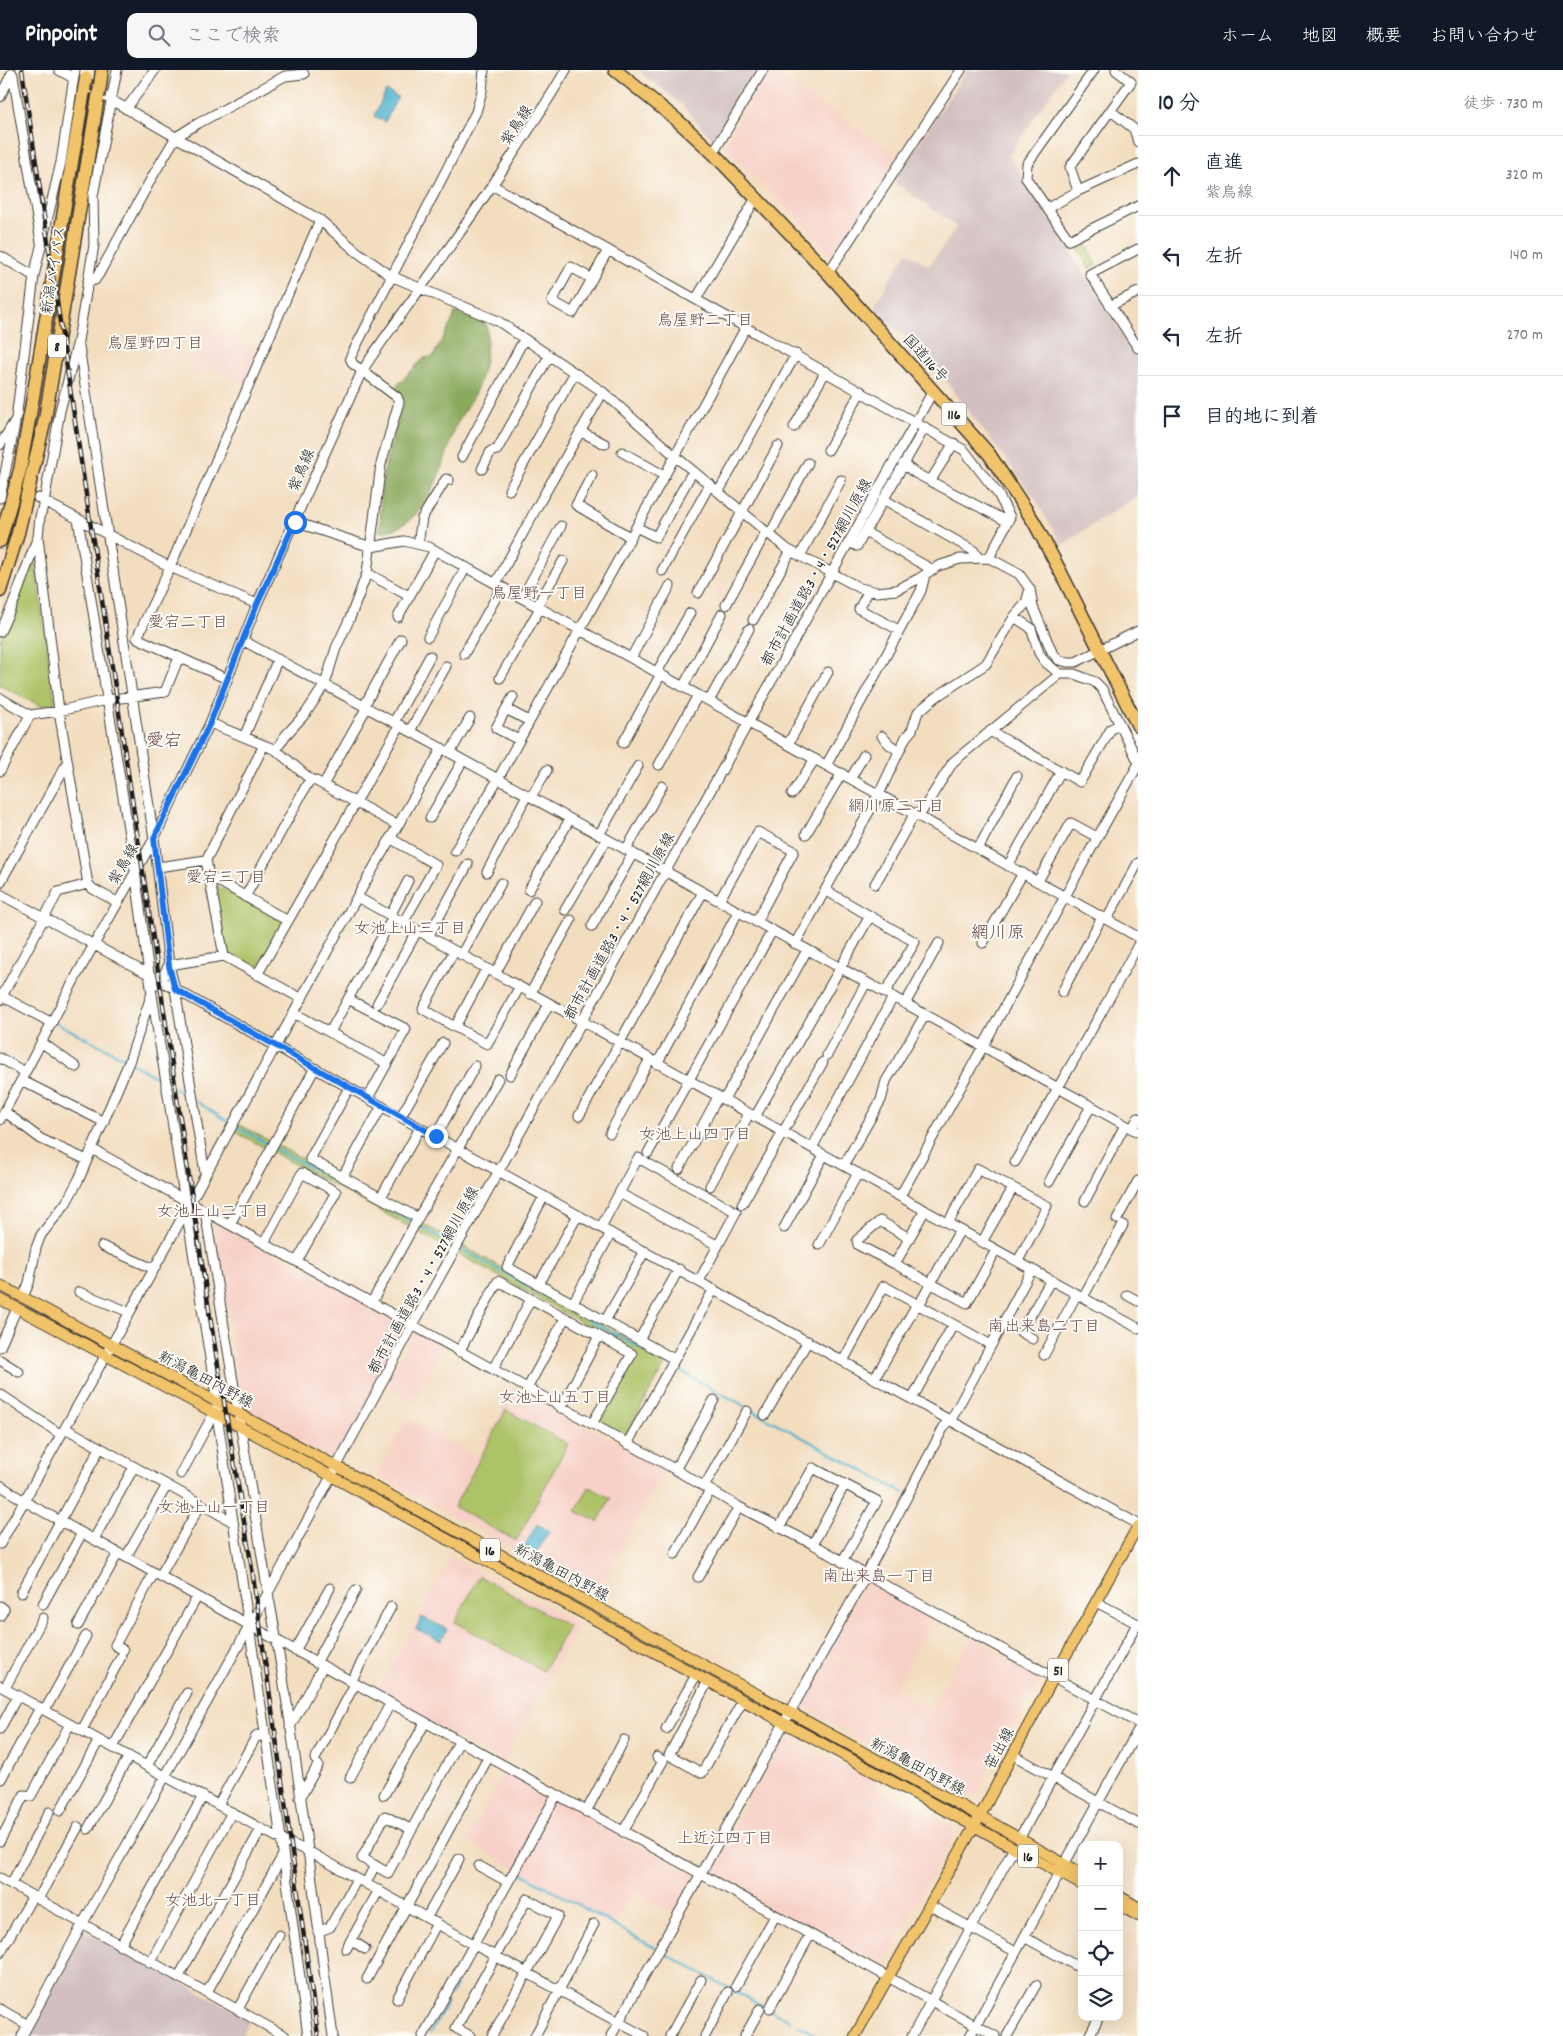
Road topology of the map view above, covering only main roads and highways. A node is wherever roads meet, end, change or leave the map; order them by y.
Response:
1 (102, 70) edge
2 (615, 70) edge
3 (81, 77) edge
4 (0, 541) edge
5 (0, 591) edge
6 (1138, 726) edge
7 (0, 1285) edge
8 (0, 1299) edge
9 (1138, 1525) edge
10 (786, 1717) junction
11 (977, 1821) junction
12 (1062, 1868) junction
13 (1078, 1873) edge
14 (1078, 1882) edge
15 (1123, 1898) edge
16 (1138, 1907) edge
17 (1123, 1908) edge
18 (1138, 1916) edge
19 (855, 2036) edge

1 - 5 highway, 新潟バイパス / 8
2 - 6 highway, 国道116号 / 116
3 - 4 highway, 新潟バイパス / 8
7 - 10 main road, 新潟亀田内野線 / 16
8 - 10 main road, 新潟亀田内野線 / 16
9 - 11 main road, 笹出線 / 51
10 - 11 main road, 新潟亀田内野線 / 16
11 - 12 main road, 新潟亀田内野線 / 16
11 - 12 main road, 新潟亀田内野線 / 16
11 - 19 main road, 笹出線 / 51
12 - 13 main road, 新潟亀田内野線 / 16
12 - 14 main road, 新潟亀田内野線 / 16
15 - 16 main road
17 - 18 main road

